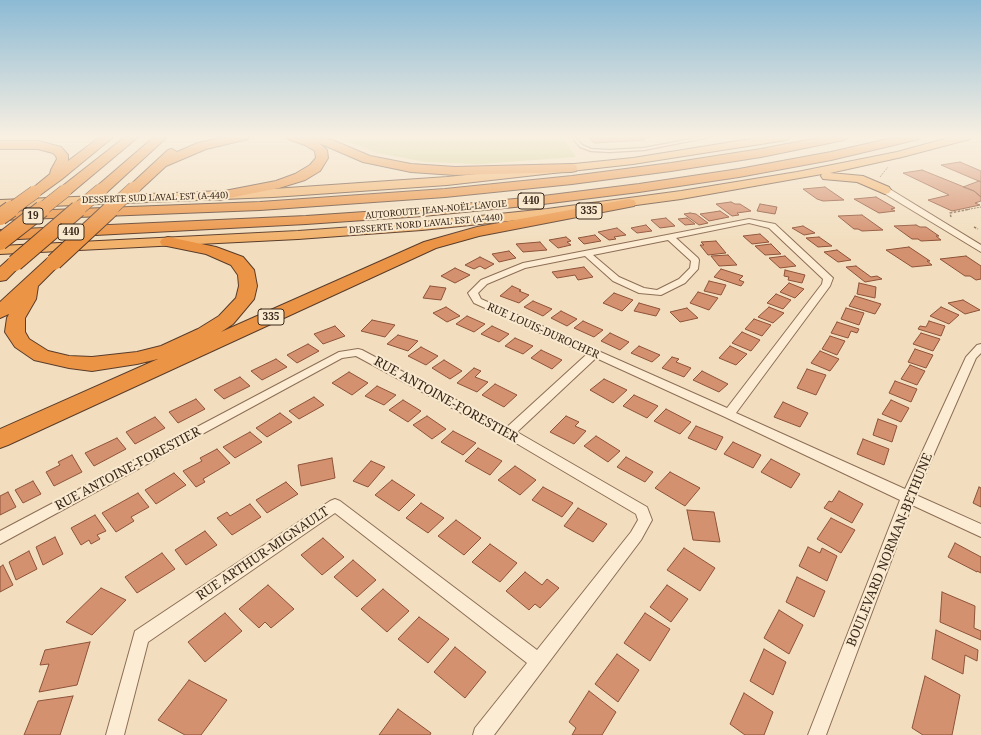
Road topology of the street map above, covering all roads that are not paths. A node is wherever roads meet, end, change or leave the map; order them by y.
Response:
1 (56, 171) edge
2 (63, 171) edge
3 (90, 171) edge
4 (123, 171) edge
5 (152, 171) edge
6 (310, 171) edge
7 (542, 171) edge
8 (635, 171) edge
9 (748, 171) edge
10 (820, 171) edge
11 (885, 171) edge
12 (57, 176) junction
13 (797, 176) junction
14 (879, 179) junction
15 (219, 196) junction
16 (629, 203) junction
17 (0, 204) edge
18 (0, 217) edge
19 (0, 235) edge
20 (670, 237) junction
21 (0, 242) edge
22 (168, 242) junction
23 (981, 249) edge
24 (0, 250) edge
25 (586, 253) junction
26 (0, 276) edge
27 (30, 284) junction
28 (0, 312) edge
29 (981, 347) edge
30 (594, 354) junction
31 (729, 414) junction
32 (508, 433) junction
33 (0, 439) edge
34 (908, 497) junction
35 (981, 531) edge
36 (0, 538) edge
37 (539, 662) junction
38 (115, 735) edge
39 (482, 735) edge
40 (817, 735) edge

1 - 12 highway
2 - 12 highway
3 - 21 highway, 19, bridge
4 - 26 highway, 19, bridge
5 - 27 highway, bridge
6 - 15 highway
7 - 15 highway, DESSERTE SUD LAVAL EST (A-440)
8 - 18 highway, AUTOROUTE JEAN-NOËL-LAVOIE / 440
9 - 19 highway, AUTOROUTE JEAN-NOËL-LAVOIE / 440
10 - 13 highway, DESSERTE NORD LAVAL EST (A-440) / 335
11 - 14 highway
12 - 18 highway, bridge
13 - 14 highway
13 - 16 highway, DESSERTE NORD LAVAL EST (A-440) / 335
14 - 23 street
15 - 17 highway, DESSERTE SUD LAVAL EST (A-440)
16 - 22 highway, DESSERTE NORD LAVAL EST (A-440)
16 - 33 highway, 335
20 - 25 street, RUE LOUIS-DUROCHER
20 - 25 street
20 - 31 street, RUE LOUIS-DUROCHER
22 - 24 highway, DESSERTE NORD LAVAL EST (A-440)
22 - 27 highway
25 - 30 street, RUE LOUIS-DUROCHER
27 - 28 highway
29 - 34 street, BOULEVARD NORMAN-BETHUNE
30 - 31 street, RUE LOUIS-DUROCHER
30 - 32 street
31 - 34 street, RUE LOUIS-DUROCHER
32 - 36 street, RUE ANTOINE-FORESTIER
32 - 37 street, RUE ANTOINE-FORESTIER
34 - 35 street, RUE LOUIS-DUROCHER
34 - 40 street, BOULEVARD NORMAN-BETHUNE
37 - 38 street, RUE ARTHUR-MIGNAULT
37 - 39 street, RUE ANTOINE-FORESTIER

